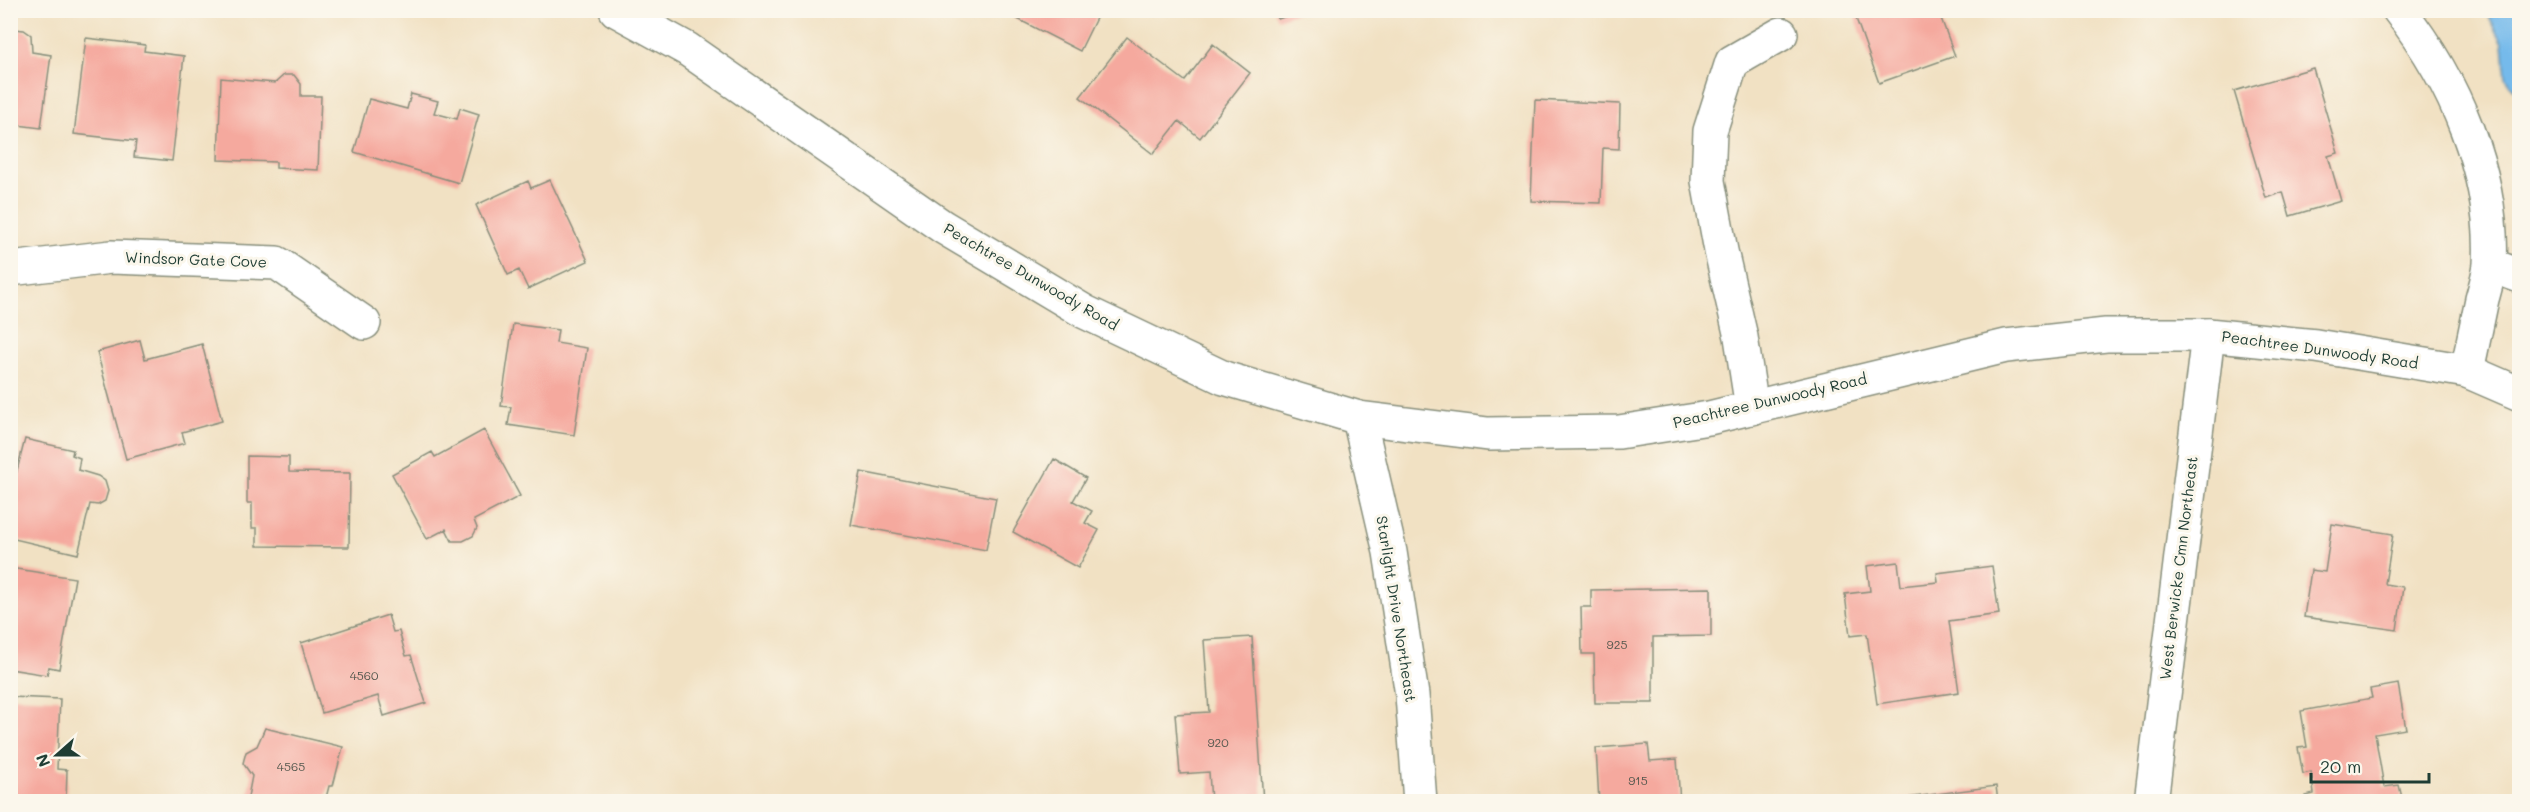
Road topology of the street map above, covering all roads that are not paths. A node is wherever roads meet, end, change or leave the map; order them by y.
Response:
1 (616, 10) edge
2 (2399, 10) edge
3 (1781, 34) dead end
4 (10, 269) edge
5 (2505, 270) edge
6 (364, 323) dead end
7 (2208, 335) junction
8 (2467, 371) junction
9 (2520, 394) edge
10 (1752, 408) junction
11 (1359, 418) junction
12 (1420, 801) edge
13 (2151, 801) edge

1 - 11 main road, Peachtree Dunwoody Road
2 - 5 main road
3 - 10 main road
4 - 6 main road, Windsor Gate Cove
5 - 8 main road
7 - 8 main road, Peachtree Dunwoody Road
7 - 10 main road, Peachtree Dunwoody Road
7 - 13 main road, West Berwicke Cmn Northeast
8 - 9 main road, Peachtree Dunwoody Road
10 - 11 main road, Peachtree Dunwoody Road
11 - 12 main road, Starlight Drive Northeast

